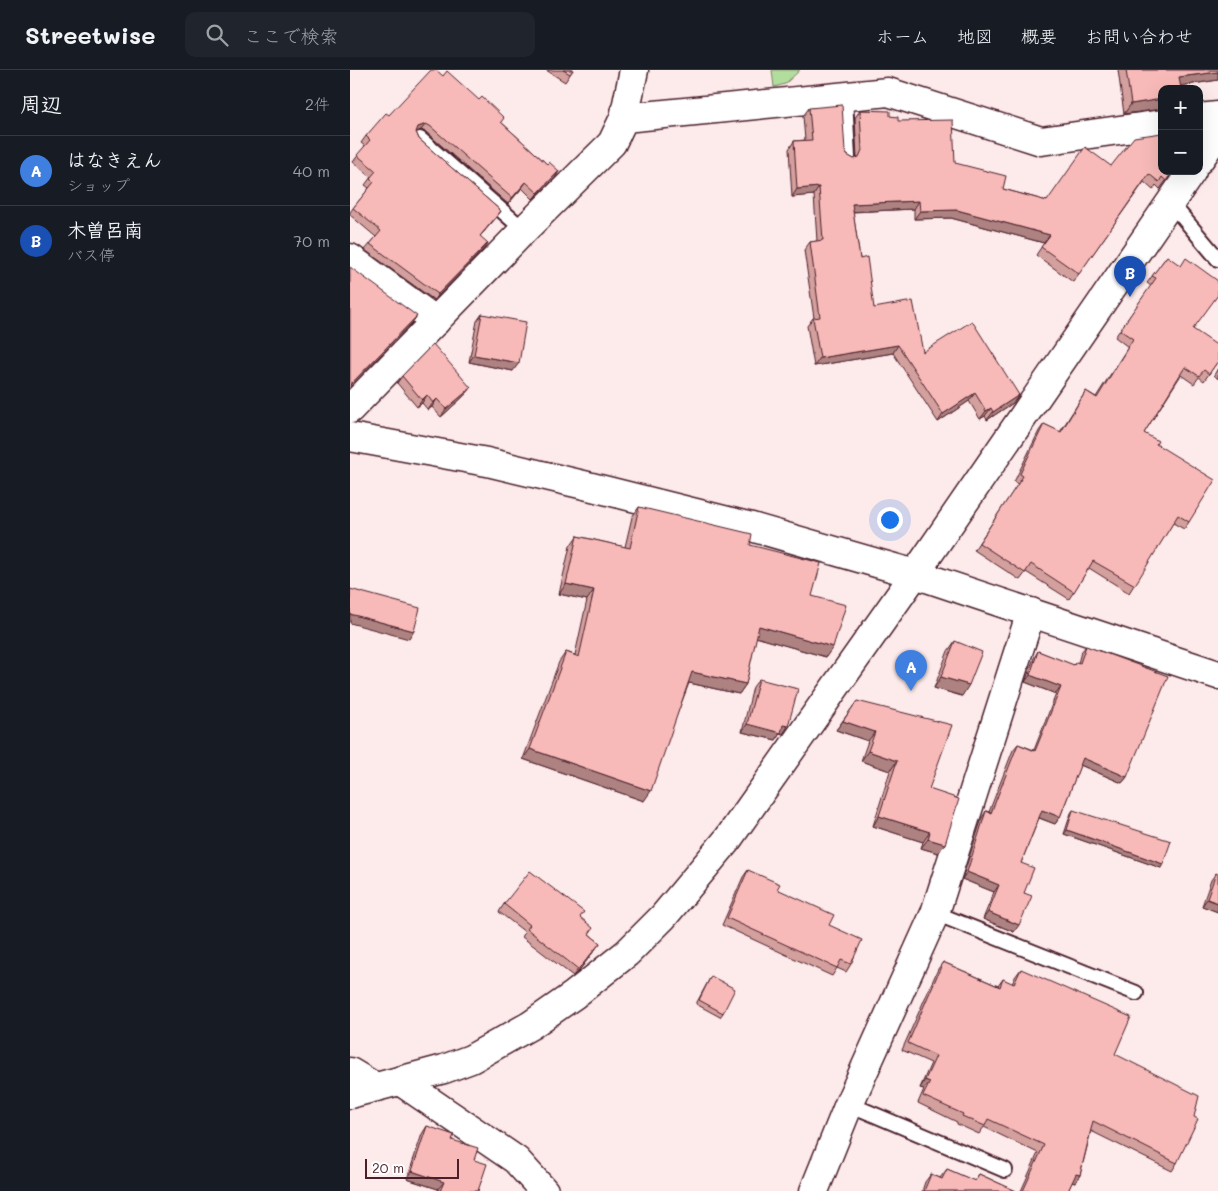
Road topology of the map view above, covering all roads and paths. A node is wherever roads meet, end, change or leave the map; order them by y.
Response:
1 (634, 70) edge
2 (845, 96) junction
3 (1218, 116) edge
4 (624, 118) junction
5 (1203, 118) edge
6 (1158, 125) edge
7 (1218, 133) edge
8 (420, 139) edge
9 (1203, 154) edge
10 (848, 158) edge
11 (1189, 175) edge
12 (1170, 202) junction
13 (524, 230) junction
14 (350, 258) edge
15 (1218, 259) edge
16 (436, 321) junction
17 (350, 409) edge
18 (350, 437) edge
19 (915, 574) junction
20 (1031, 612) junction
21 (1218, 675) edge
22 (935, 913) junction
23 (1136, 993) dead end
24 (350, 1072) edge
25 (375, 1087) edge
26 (850, 1104) junction
27 (1005, 1170) dead end
28 (544, 1191) edge
29 (814, 1191) edge

1 - 4 street
2 - 4 street
2 - 6 street
2 - 10 lane
3 - 5 street
4 - 13 street
7 - 9 street
8 - 13 lane
11 - 12 street
12 - 15 lane
12 - 19 street
13 - 16 street
14 - 16 street
16 - 17 street
18 - 19 street
19 - 20 street
19 - 25 street
20 - 21 street
20 - 22 street
22 - 23 lane
22 - 26 street
24 - 25 street
25 - 28 street
26 - 27 lane
26 - 29 street

